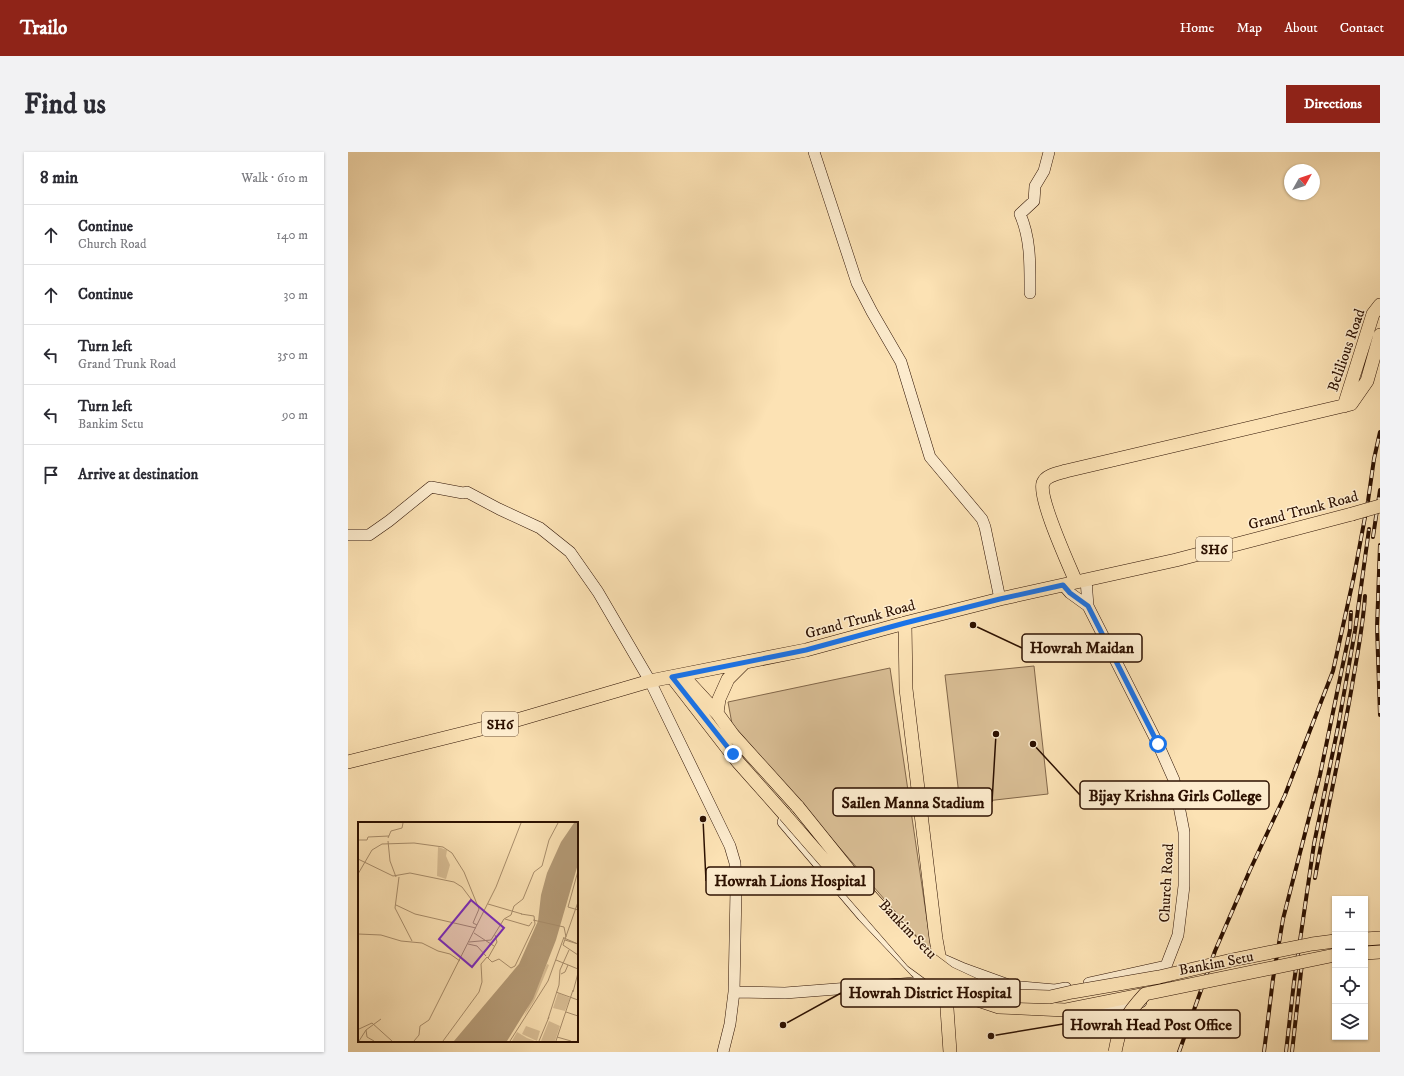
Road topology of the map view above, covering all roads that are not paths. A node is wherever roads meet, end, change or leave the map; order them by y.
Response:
1 (814, 152) edge
2 (1049, 152) edge
3 (1030, 293) dead end
4 (1380, 304) edge
5 (1380, 335) edge
6 (1344, 406) junction
7 (1380, 506) edge
8 (348, 535) edge
9 (1081, 581) junction
10 (1063, 585) junction
11 (1000, 599) junction
12 (1088, 606) junction
13 (905, 623) junction
14 (744, 663) junction
15 (677, 676) junction
16 (650, 681) junction
17 (717, 714) junction
18 (348, 762) edge
19 (767, 795) junction
20 (1380, 938) edge
21 (1368, 939) edge
22 (1332, 941) edge
23 (1380, 952) edge
24 (1368, 953) edge
25 (1332, 956) edge
26 (939, 958) junction
27 (1166, 966) junction
28 (927, 982) junction
29 (734, 992) junction
30 (946, 994) junction
31 (1145, 994) junction
32 (723, 1052) edge
33 (950, 1052) edge
34 (1115, 1052) edge

1 - 11 street
2 - 3 street
4 - 6 main road, Belilious Road
5 - 6 main road
6 - 9 main road
7 - 9 main road, Grand Trunk Road / SH6, bridge
8 - 16 street
9 - 10 main road, Grand Trunk Road / SH6
9 - 12 street
10 - 11 main road, Grand Trunk Road / SH6
10 - 12 street
11 - 13 main road, Grand Trunk Road / SH6
12 - 27 street, Church Road
13 - 14 main road, Grand Trunk Road / SH6
13 - 26 main road
14 - 15 main road, Grand Trunk Road / SH6
14 - 17 main road
15 - 16 main road, Grand Trunk Road / SH6
15 - 17 main road, Bankim Setu
15 - 19 main road, Bankim Setu
16 - 18 main road, Grand Trunk Road / SH6
16 - 29 street
17 - 22 main road, Bankim Setu, bridge
19 - 28 street
19 - 31 main road, Bankim Setu, bridge
20 - 21 main road
23 - 24 main road
25 - 31 main road, Bankim Setu, bridge
26 - 27 street
26 - 28 street
26 - 30 main road
27 - 30 street, Church Road
28 - 29 street
28 - 30 street
29 - 32 street
30 - 33 main road
31 - 34 main road, bridge

